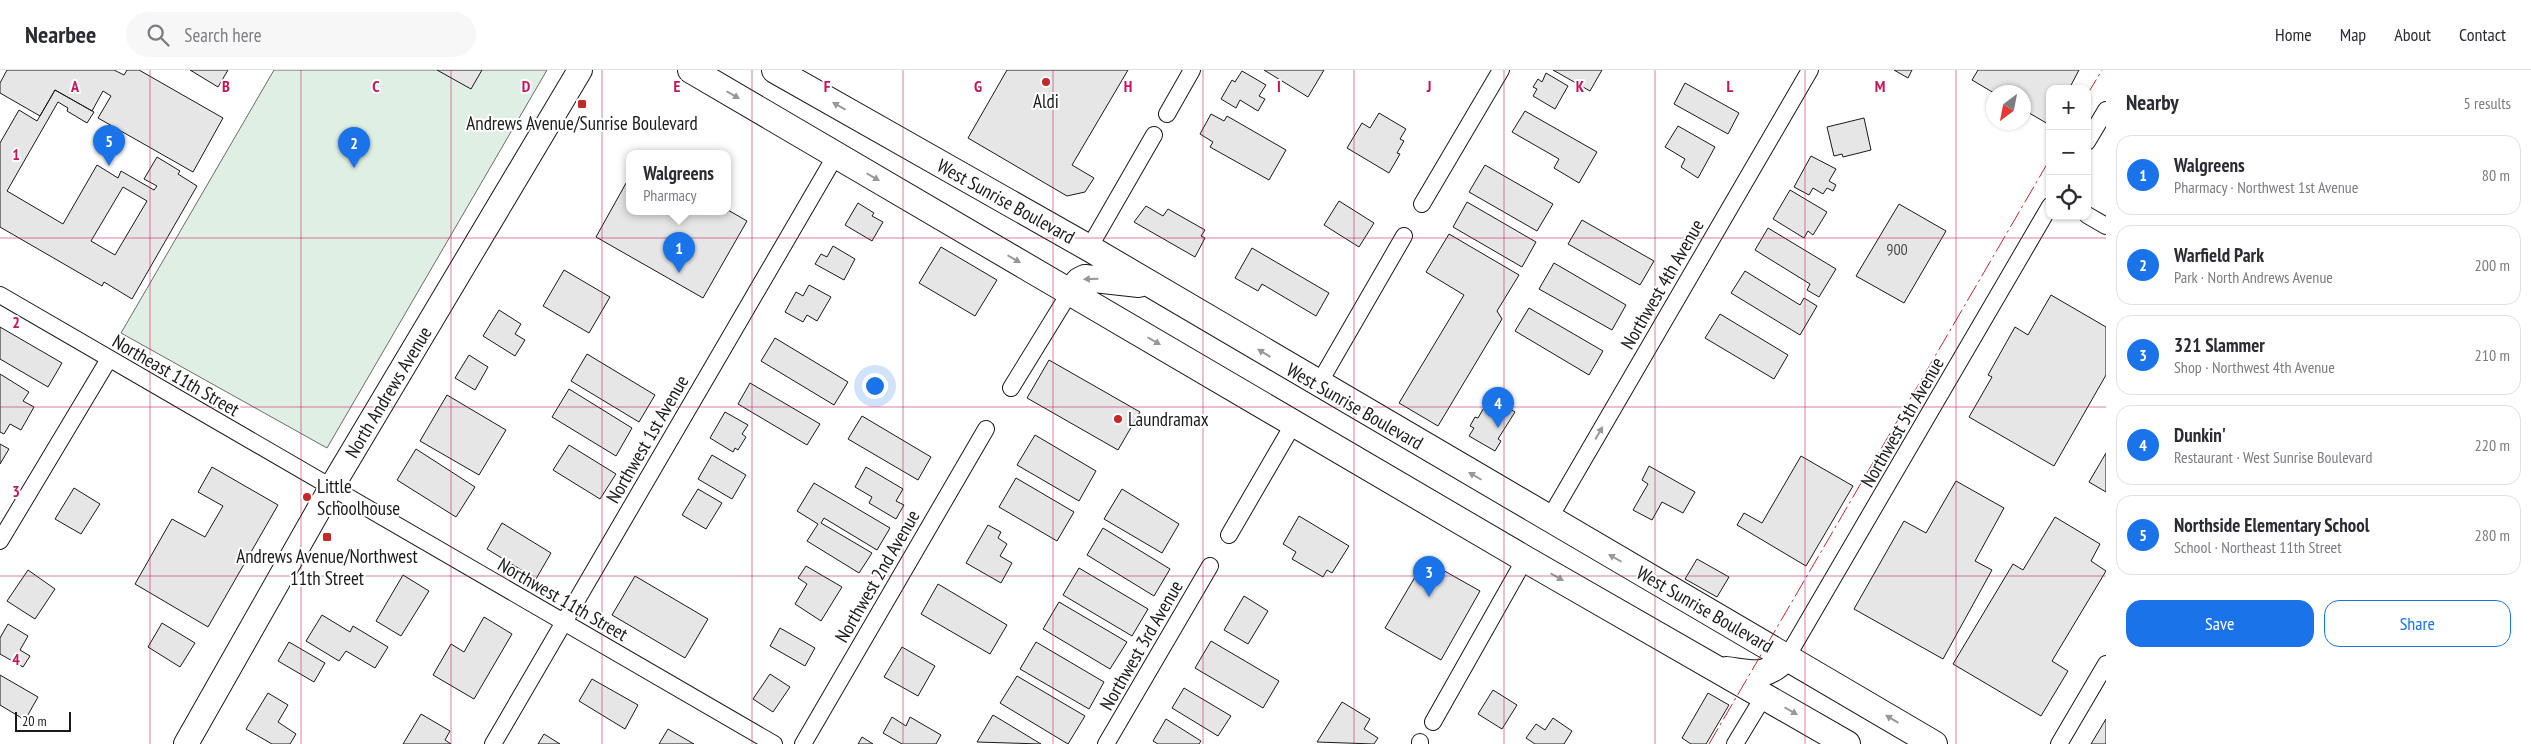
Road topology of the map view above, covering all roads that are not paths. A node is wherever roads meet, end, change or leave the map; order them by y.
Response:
1 (580, 70) edge
2 (691, 70) edge
3 (775, 70) edge
4 (1192, 70) edge
5 (1501, 70) edge
6 (1810, 70) edge
7 (2106, 110) edge
8 (1167, 114) dead end
9 (1154, 135) dead end
10 (2091, 135) edge
11 (836, 155) junction
12 (1422, 204) dead end
13 (2046, 213) edge
14 (2091, 217) edge
15 (2106, 226) edge
16 (1404, 236) dead end
17 (1089, 248) junction
18 (1153, 286) junction
19 (1070, 292) junction
20 (0, 295) edge
21 (108, 359) junction
22 (1318, 385) junction
23 (1011, 388) dead end
24 (1294, 423) junction
25 (986, 429) dead end
26 (331, 488) junction
27 (1549, 519) junction
28 (1228, 535) dead end
29 (0, 541) edge
30 (1525, 559) junction
31 (1210, 566) dead end
32 (564, 623) junction
33 (1787, 657) junction
34 (2106, 664) edge
35 (1718, 669) junction
36 (1764, 696) junction
37 (1433, 722) dead end
38 (186, 744) edge
39 (493, 744) edge
40 (774, 744) edge
41 (803, 744) edge
42 (1106, 744) edge
43 (1735, 744) edge
44 (1847, 744) edge
45 (1934, 744) edge
46 (2059, 744) edge

1 - 26 main road, North Andrews Avenue
2 -> 11 main road
17 -> 3 main road, West Sunrise Boulevard
4 - 8 street
5 - 12 street
27 -> 6 street, Northwest 4th Avenue
7 - 10 street
9 - 17 street
11 -> 19 main road
11 - 32 street, Northwest 1st Avenue
13 - 33 street, Northwest 5th Avenue
14 - 15 street
16 - 22 street
17 - 18 main road, West Sunrise Boulevard
18 -> 19 main road
22 -> 18 main road, West Sunrise Boulevard
19 - 23 street
19 -> 24 main road
20 - 21 street, Northeast 11th Street
21 - 26 street, Northeast 11th Street
21 - 29 street
27 -> 22 main road, West Sunrise Boulevard
24 - 28 street
24 - 30 main road
25 - 41 street, Northwest 2nd Avenue
26 - 32 street, Northwest 11th Street
26 - 38 main road, North Andrews Avenue
33 -> 27 main road, West Sunrise Boulevard
30 -> 35 main road
30 - 37 street
31 - 42 street, Northwest 3rd Avenue
32 - 39 street, Northwest 1st Avenue
32 - 40 street, Northwest 11th Street
33 - 35 main road
45 -> 33 main road, West Sunrise Boulevard
34 - 46 street
35 - 36 main road
36 - 43 street
36 -> 44 main road

